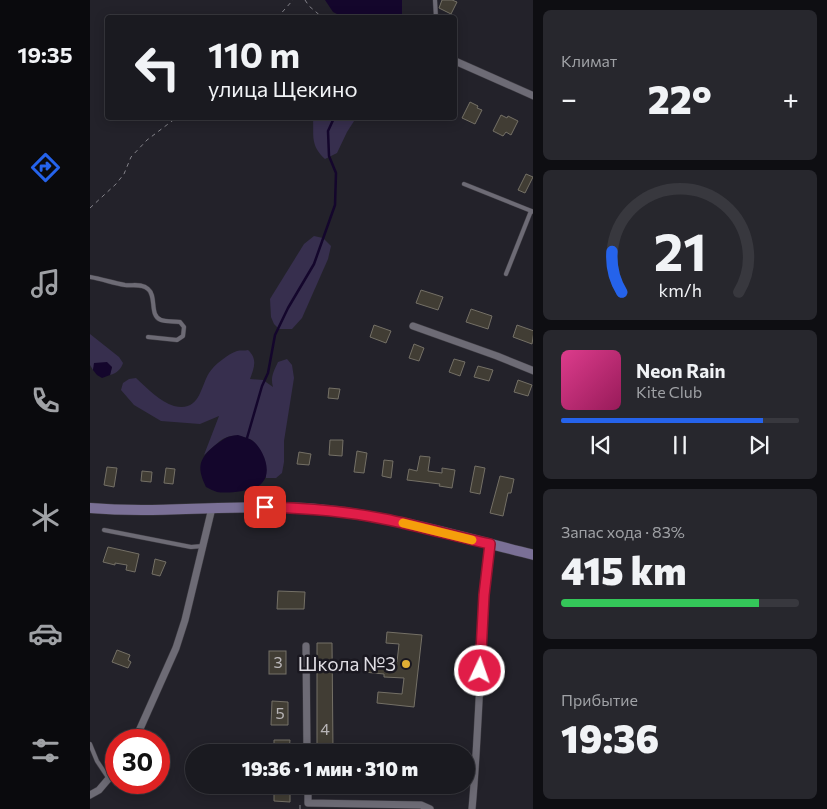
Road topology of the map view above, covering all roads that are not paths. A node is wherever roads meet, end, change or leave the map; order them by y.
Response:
1 (435, 0) edge
2 (436, 15) edge
3 (457, 62) edge
4 (533, 96) edge
5 (464, 184) dead end
6 (532, 212) edge
7 (506, 274) dead end
8 (90, 277) edge
9 (413, 326) dead end
10 (148, 337) dead end
11 (533, 371) edge
12 (90, 508) edge
13 (212, 508) junction
14 (104, 530) dead end
15 (490, 544) junction
16 (204, 546) junction
17 (533, 555) edge
18 (306, 646) dead end
19 (140, 729) edge
20 (90, 744) edge
21 (307, 744) edge
22 (105, 773) edge
23 (105, 783) edge
24 (308, 794) edge
25 (90, 795) edge
26 (430, 809) edge
27 (472, 809) edge

1 - 2 lane
3 - 4 street
5 - 6 lane
6 - 7 lane
8 - 10 lane
9 - 11 street
12 - 13 main road
13 - 15 main road
13 - 16 street
14 - 16 lane
15 - 17 main road
15 - 27 street
16 - 19 street
18 - 21 street
20 - 22 lane
23 - 25 street
24 - 26 street

